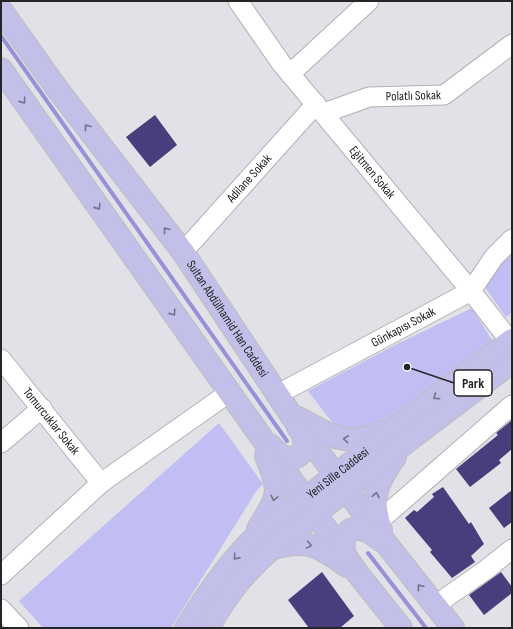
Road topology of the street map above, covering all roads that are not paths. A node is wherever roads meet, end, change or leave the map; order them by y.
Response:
1 (238, 1) edge
2 (369, 1) edge
3 (1, 10) edge
4 (512, 44) edge
5 (1, 69) edge
6 (290, 74) junction
7 (320, 108) junction
8 (512, 239) edge
9 (183, 252) junction
10 (471, 291) junction
11 (511, 348) edge
12 (1, 358) edge
13 (230, 392) junction
14 (278, 394) junction
15 (512, 405) edge
16 (42, 408) junction
17 (291, 415) junction
18 (259, 434) junction
19 (401, 435) junction
20 (1, 442) edge
21 (341, 482) junction
22 (101, 483) junction
23 (310, 506) junction
24 (378, 522) junction
25 (261, 545) junction
26 (388, 546) junction
27 (512, 550) edge
28 (345, 556) junction
29 (358, 574) junction
30 (1, 575) edge
31 (435, 606) junction
32 (1, 608) edge
33 (19, 628) edge
34 (186, 628) edge
35 (208, 628) edge
36 (401, 628) edge
37 (453, 628) edge

1 - 6 street, Eğitmen Sokak
2 - 6 street
9 -> 3 main road, Sultan Abdülhamid Han Caddesi
4 - 7 street, Polatlı Sokak
5 -> 13 main road
6 - 7 street, Eğitmen Sokak
7 - 9 street, Adilane Sokak
7 - 10 street, Eğitmen Sokak
8 - 10 street, Günkapısı Sokak
9 - 14 main road, Sultan Abdülhamid Han Caddesi
10 - 11 street, Eğitmen Sokak
10 - 14 street, Günkapısı Sokak
11 - 19 main road, Yeni Sille Caddesi
12 - 16 street, Tomurcuklar Sokak
13 - 18 main road
13 - 22 street
14 - 17 main road, Sultan Abdülhamid Han Caddesi
15 - 24 street
16 - 20 street
16 - 22 street, Tomurcuklar Sokak
17 - 18 main road
19 -> 17 main road
17 - 21 main road, Sultan Abdülhamid Han Caddesi
18 - 23 main road
18 -> 25 main road
19 - 21 main road, Yeni Sille Caddesi
24 -> 19 main road
21 - 23 main road, Yeni Sille Caddesi
21 - 26 main road, Sultan Abdülhamid Han Caddesi
22 - 30 street
23 - 25 main road, Yeni Sille Caddesi
23 - 28 main road
24 - 26 main road
25 -> 29 main road
25 -> 34 main road, Yeni Sille Caddesi
25 - 35 main road, Yeni Sille Caddesi
26 - 28 main road
31 -> 26 main road, Sultan Abdülhamid Han Caddesi
27 - 31 street
28 - 29 main road
29 - 36 main road
31 - 37 main road, Sultan Abdülhamid Han Caddesi
32 - 33 street

